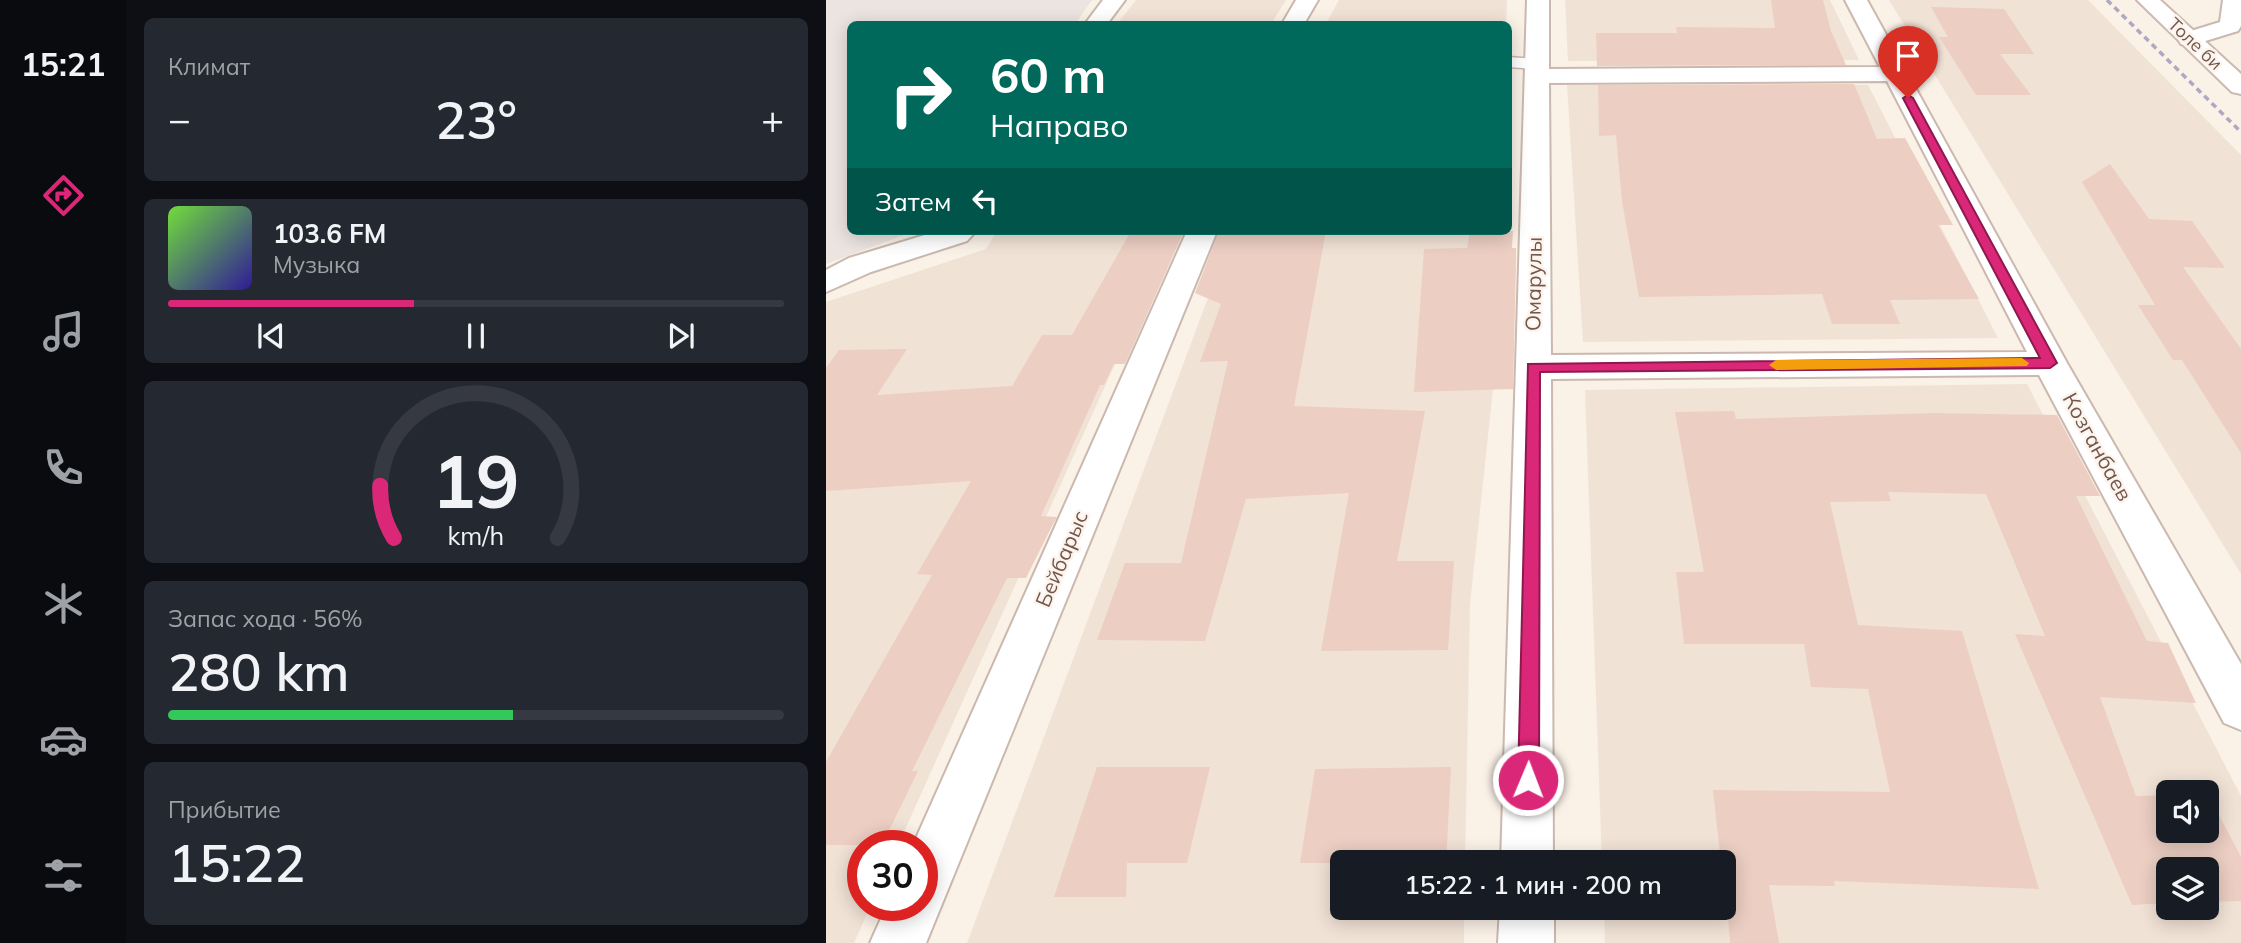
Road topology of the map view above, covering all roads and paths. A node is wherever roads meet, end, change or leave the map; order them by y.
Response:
1 (1114, 0) edge
2 (1307, 0) edge
3 (1538, 0) edge
4 (1856, 0) edge
5 (2148, 0) edge
6 (2234, 0) edge
7 (1098, 21) edge
8 (1295, 21) edge
9 (2189, 38) junction
10 (1528, 67) edge
11 (1895, 74) junction
12 (2241, 88) edge
13 (956, 235) edge
14 (1200, 235) edge
15 (826, 282) edge
16 (2050, 363) junction
17 (1533, 367) junction
18 (2241, 708) edge
19 (938, 850) edge
20 (1527, 850) edge
21 (1527, 920) edge
22 (908, 921) edge
23 (898, 943) edge
24 (1526, 943) edge

1 - 7 street
2 - 8 street
3 - 10 street, Омарулы
4 - 11 street, Козганбаев
5 - 9 street, Толе би
6 - 9 street
9 - 12 street, Толе би
10 - 11 street
10 - 17 street, Омарулы
11 - 16 street, Козганбаев
13 - 15 street
14 - 19 street, Бейбарыс
16 - 17 street
16 - 18 street, Козганбаев
17 - 20 street, Омарулы
21 - 24 street
22 - 23 street

